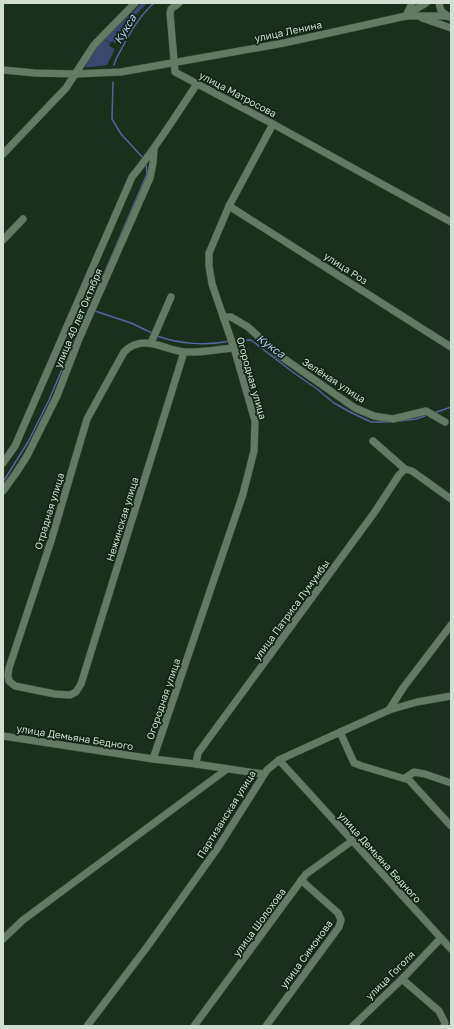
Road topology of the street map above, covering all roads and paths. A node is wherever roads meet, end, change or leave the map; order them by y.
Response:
1 (135, 3) edge
2 (179, 3) edge
3 (412, 3) edge
4 (426, 3) edge
5 (439, 3) edge
6 (414, 15) junction
7 (406, 16) junction
8 (450, 17) edge
9 (451, 28) edge
10 (174, 63) junction
11 (3, 70) edge
12 (75, 74) junction
13 (197, 84) junction
14 (273, 124) junction
15 (154, 146) junction
16 (3, 154) edge
17 (229, 206) junction
18 (23, 219) dead end
19 (451, 222) edge
20 (3, 240) edge
21 (172, 297) dead end
22 (223, 317) junction
23 (153, 337) junction
24 (233, 346) junction
25 (451, 347) edge
26 (184, 352) junction
27 (445, 422) dead end
28 (373, 441) dead end
29 (3, 463) edge
30 (405, 469) junction
31 (3, 491) edge
32 (451, 499) edge
33 (451, 625) edge
34 (9, 681) joint
35 (451, 696) edge
36 (389, 710) junction
37 (340, 732) junction
38 (3, 736) edge
39 (153, 759) junction
40 (279, 760) junction
41 (196, 764) junction
42 (227, 769) junction
43 (264, 774) junction
44 (405, 778) junction
45 (451, 783) edge
46 (451, 826) edge
47 (352, 841) junction
48 (301, 880) junction
49 (441, 938) junction
50 (3, 939) edge
51 (451, 949) edge
52 (402, 979) junction
53 (87, 1026) edge
54 (194, 1026) edge
55 (266, 1026) edge
56 (353, 1026) edge
57 (444, 1026) edge

1 - 12 street
2 - 10 street
3 - 7 street
4 - 7 street, улица Ленина
5 - 8 street
6 - 7 street, улица Ленина
6 - 8 street, улица Ленина
6 - 9 street
7 - 10 street, улица Ленина
10 - 12 street
10 - 13 street, улица Матросова
11 - 12 street
12 - 16 street
13 - 14 street, улица Матросова
13 - 15 street, улица 40 лет Октября
14 - 17 street, Огородная улица
14 - 19 street, улица Матросова
15 - 29 street, улица 40 лет Октября
15 - 31 street, улица 40 лет Октября
17 - 22 street, Огородная улица
17 - 25 street, улица Роз
18 - 20 street
21 - 23 street
22 - 24 street, Огородная улица
22 - 27 street, Зелёная улица
23 - 26 street
23 - 34 street, Отрадная улица
24 - 26 street
24 - 39 street, Огородная улица
26 - 34 street, Нежинская улица
28 - 30 street
30 - 32 street
30 - 41 street, улица Патриса Лумумбы
33 - 36 street
35 - 36 street, Партизанская улица
36 - 37 street, Партизанская улица
37 - 40 street, Партизанская улица
37 - 44 street
38 - 39 street, улица Демьяна Бедного
39 - 41 street, улица Демьяна Бедного
40 - 43 street, Партизанская улица
40 - 47 street, улица Демьяна Бедного
41 - 42 street, улица Демьяна Бедного
42 - 43 street, улица Демьяна Бедного
42 - 50 street
43 - 53 street, Партизанская улица
44 - 45 street
44 - 46 street
47 - 48 street, улица Шолохова
47 - 49 street, улица Демьяна Бедного
48 - 54 street, улица Шолохова
48 - 55 street, улица Симонова
49 - 51 street, улица Демьяна Бедного
49 - 52 street, улица Гоголя
52 - 56 street, улица Гоголя
52 - 57 street

